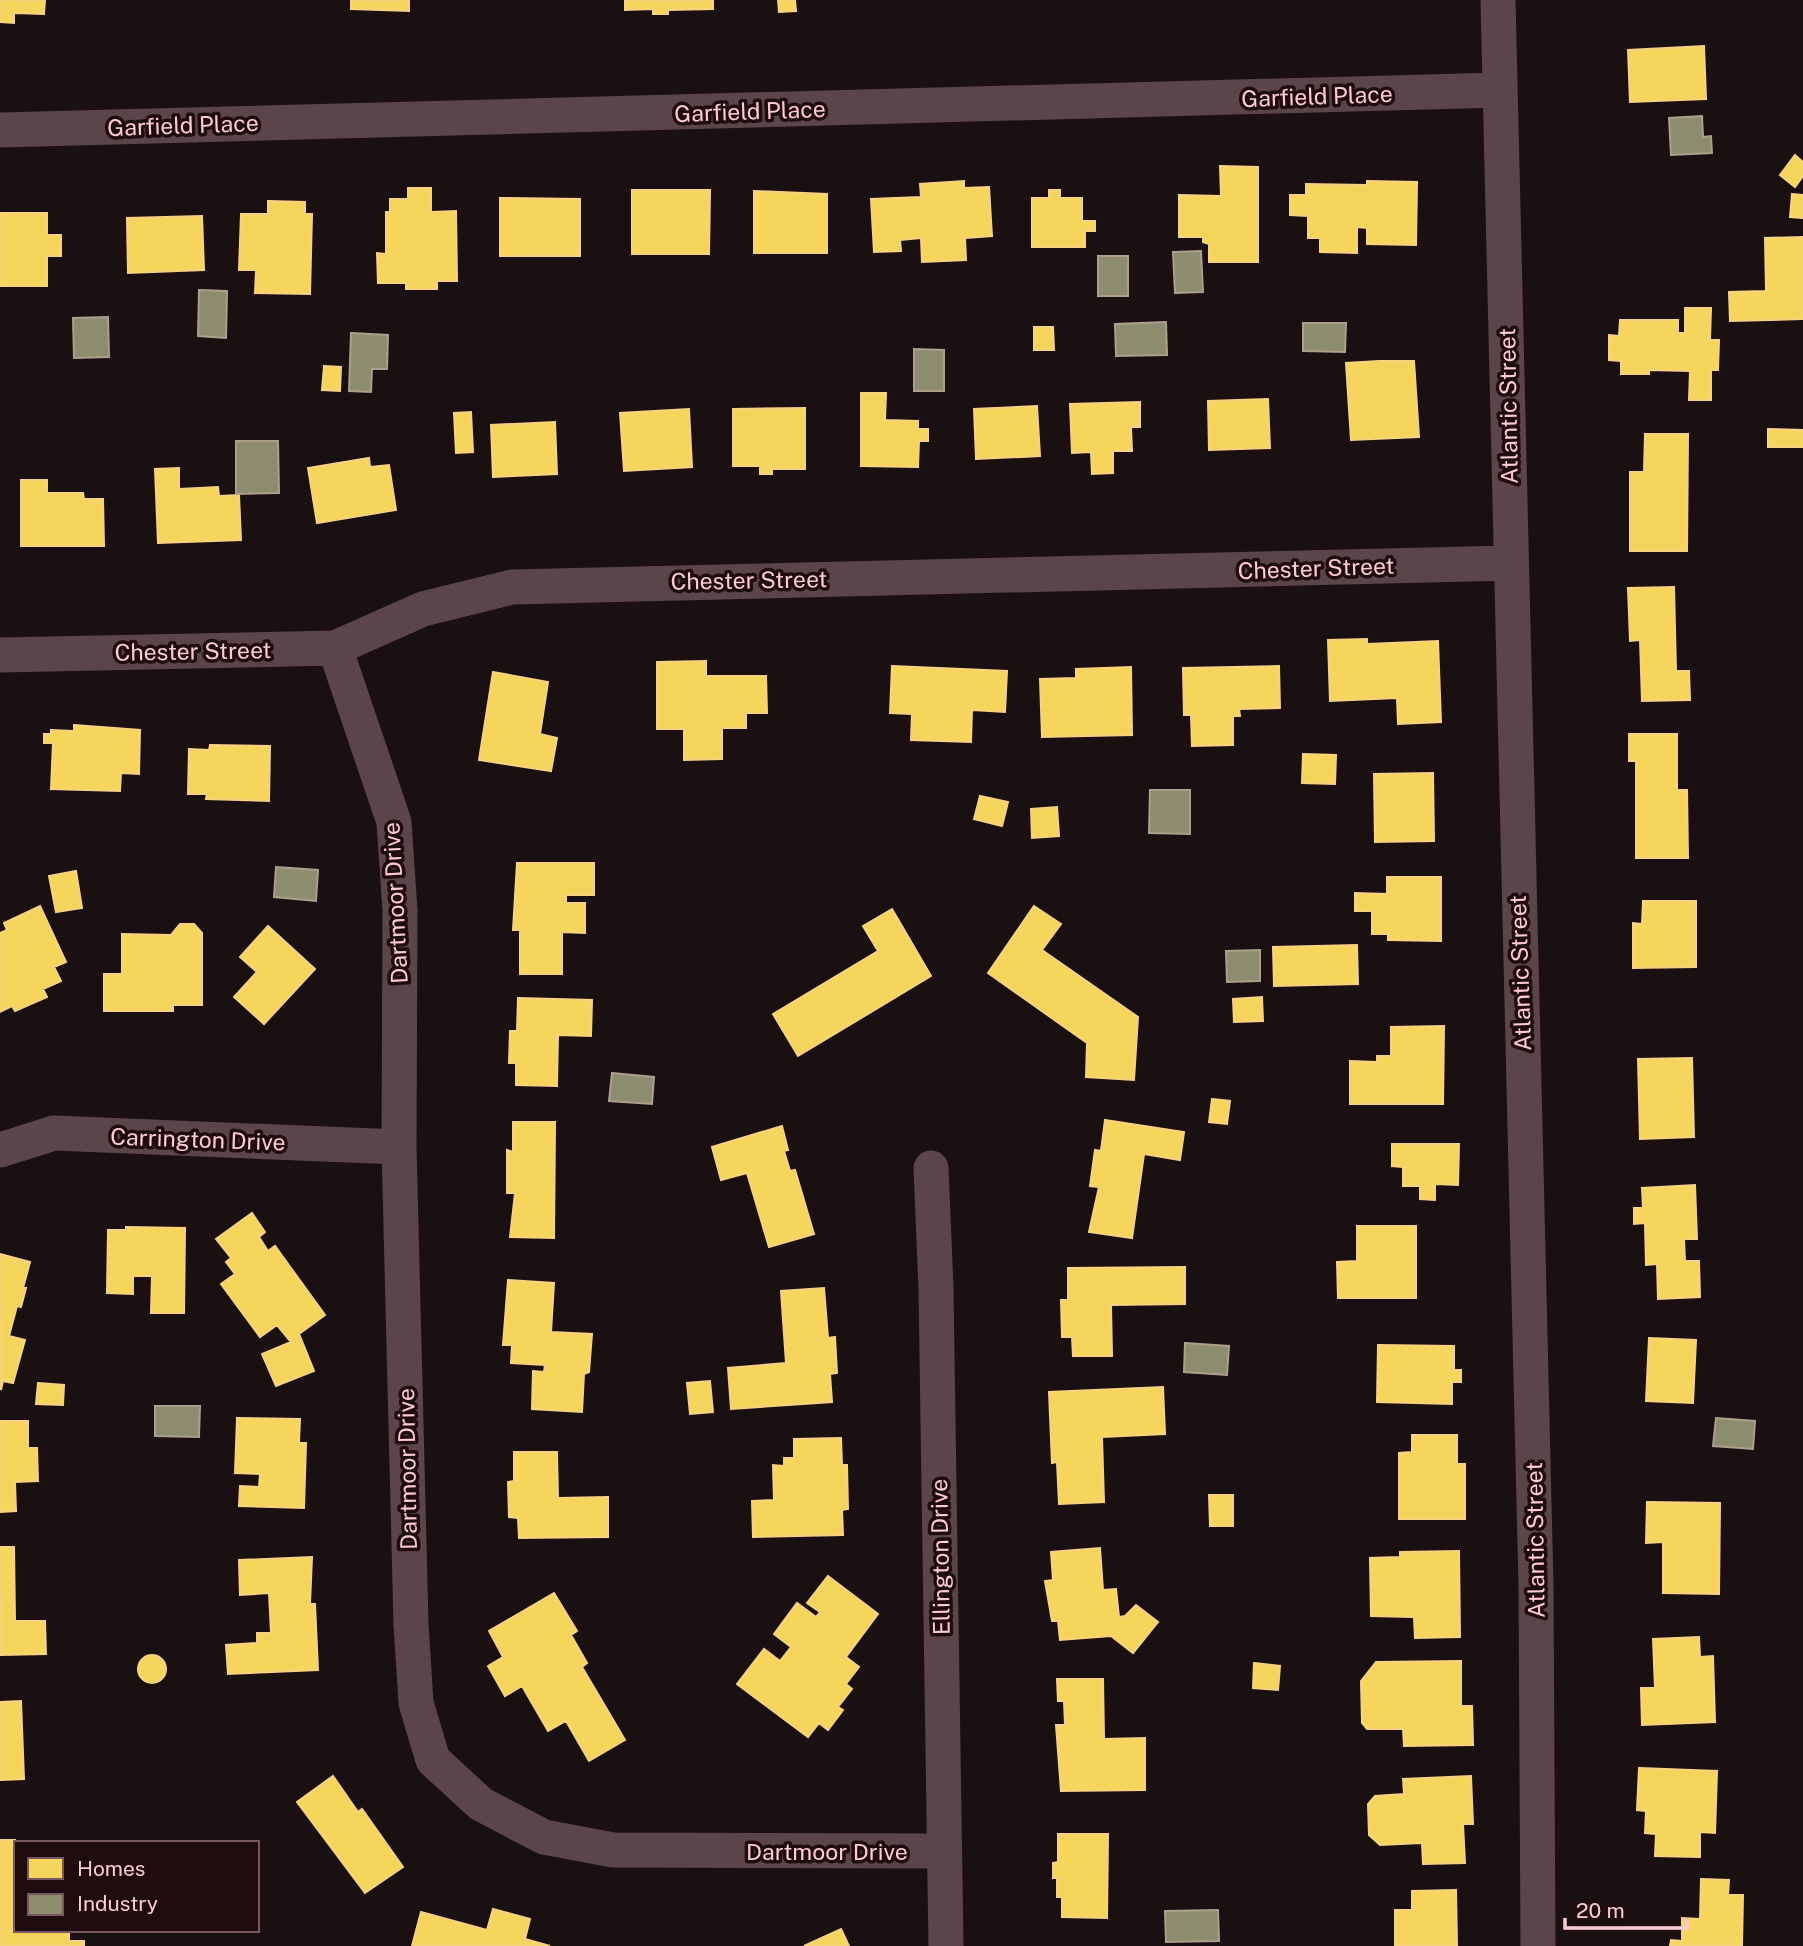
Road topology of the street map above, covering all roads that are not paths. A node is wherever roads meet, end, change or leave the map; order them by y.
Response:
1 (1497, 0) edge
2 (1500, 90) junction
3 (0, 130) edge
4 (1510, 563) junction
5 (335, 648) junction
6 (0, 655) edge
7 (399, 1147) junction
8 (0, 1150) edge
9 (931, 1168) dead end
10 (944, 1851) junction
11 (946, 1946) edge
12 (1538, 1946) edge

1 - 2 street, Atlantic Street
2 - 3 street, Garfield Place
2 - 4 street, Atlantic Street
4 - 5 street, Chester Street
4 - 12 street, Atlantic Street
5 - 6 street, Chester Street
5 - 7 street, Dartmoor Drive
7 - 8 street, Carrington Drive
7 - 10 street, Dartmoor Drive
9 - 10 street, Ellington Drive
10 - 11 street, Ellington Drive

